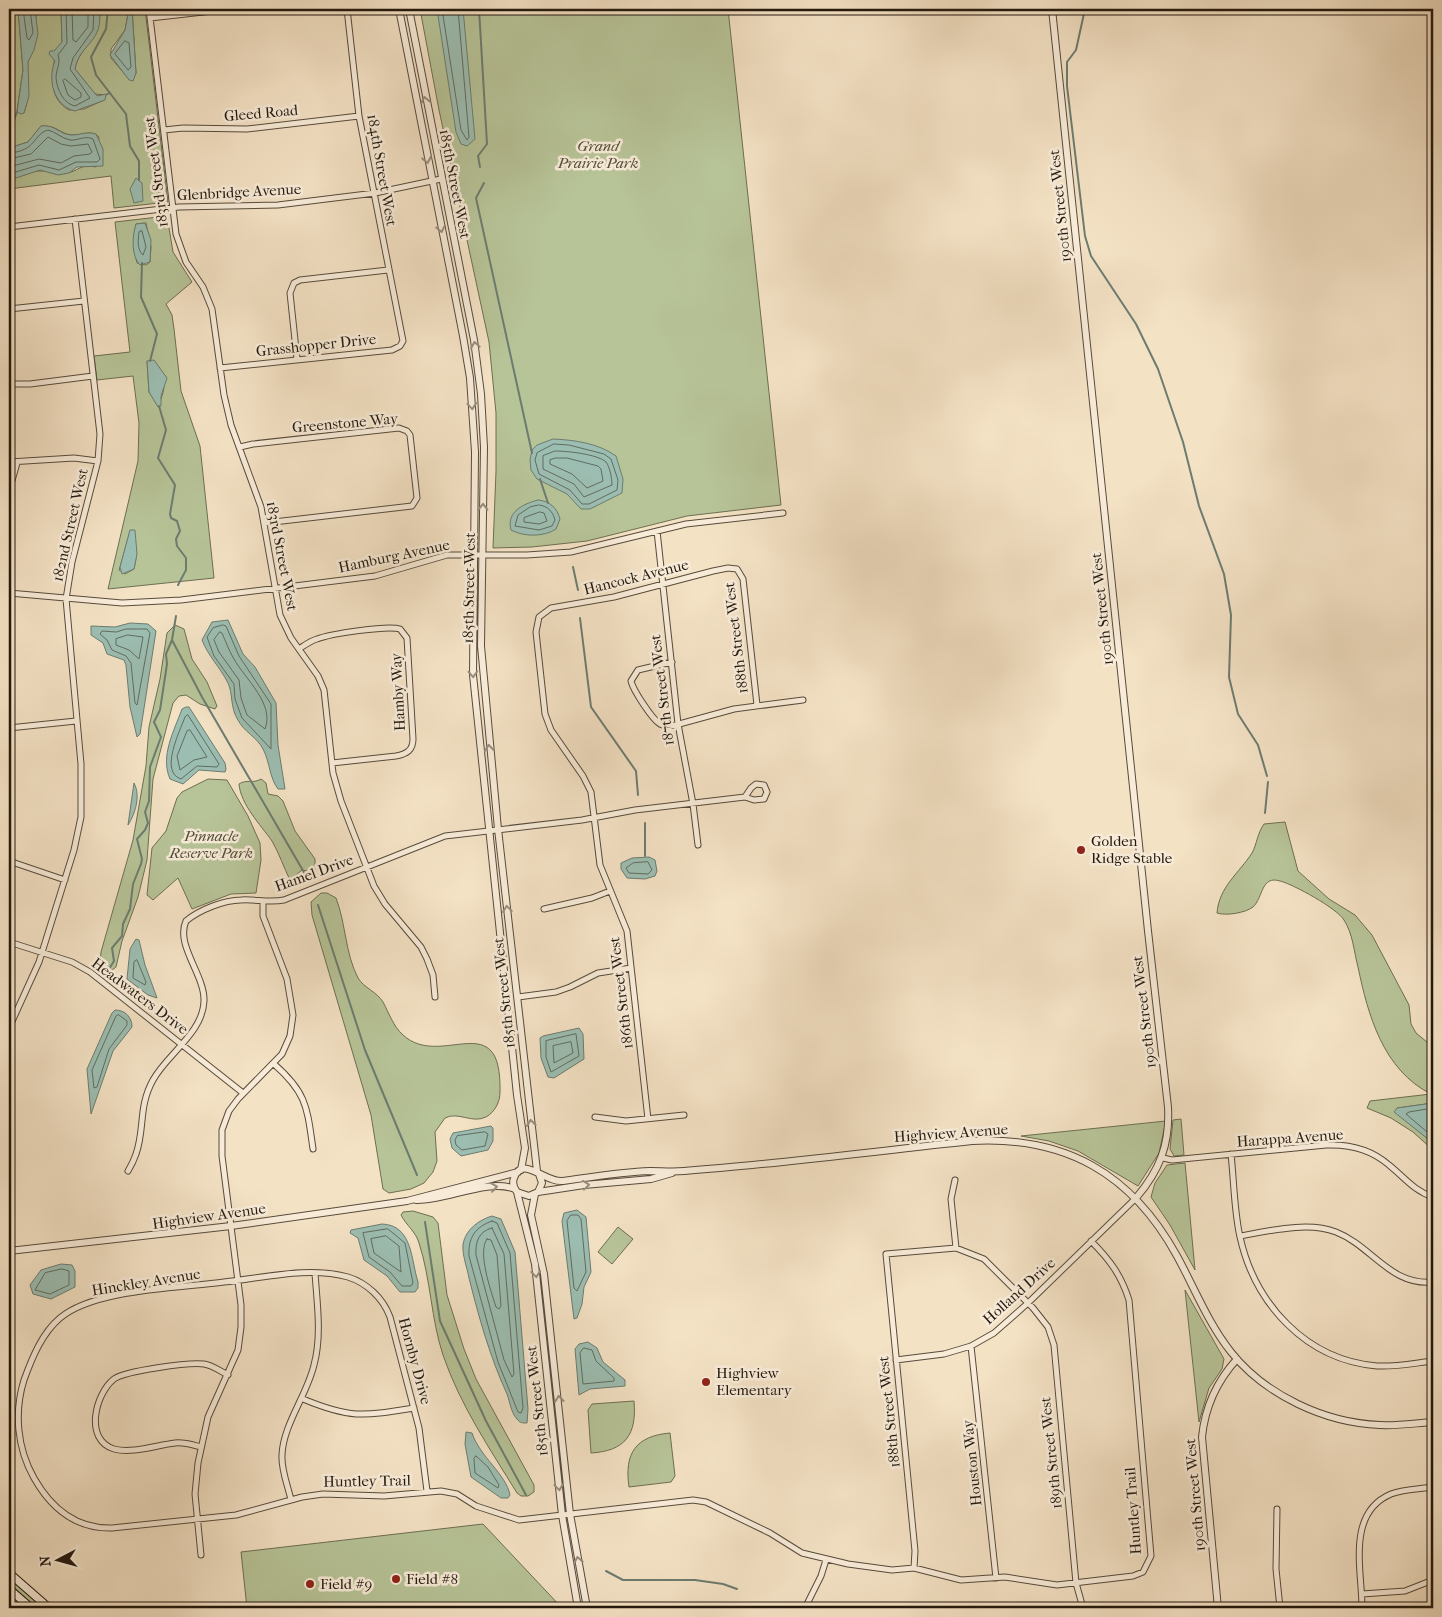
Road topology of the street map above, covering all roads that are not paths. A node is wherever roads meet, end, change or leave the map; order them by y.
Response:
1 (149, 9) edge
2 (230, 9) edge
3 (347, 9) edge
4 (399, 9) edge
5 (409, 9) edge
6 (1052, 9) edge
7 (150, 18) junction
8 (360, 116) junction
9 (164, 130) junction
10 (441, 179) junction
11 (432, 181) junction
12 (375, 193) junction
13 (173, 208) junction
14 (75, 219) junction
15 (9, 227) edge
16 (388, 270) junction
17 (84, 301) junction
18 (9, 309) edge
19 (402, 334) joint
20 (297, 359) junction
21 (220, 368) junction
22 (93, 376) junction
23 (9, 384) edge
24 (240, 447) junction
25 (98, 461) junction
26 (9, 462) edge
27 (17, 463) junction
28 (9, 491) edge
29 (783, 513) dead end
30 (265, 523) junction
31 (656, 532) junction
32 (473, 556) junction
33 (483, 556) junction
34 (736, 569) joint
35 (662, 584) junction
36 (274, 589) junction
37 (9, 593) edge
38 (66, 599) junction
39 (542, 614) joint
40 (299, 649) junction
41 (672, 662) junction
42 (803, 700) dead end
43 (757, 706) junction
44 (76, 721) junction
45 (678, 724) junction
46 (9, 728) edge
47 (332, 763) junction
48 (745, 797) dead end
49 (693, 804) junction
50 (595, 818) junction
51 (498, 829) junction
52 (488, 830) junction
53 (698, 846) dead end
54 (9, 861) edge
55 (367, 867) junction
56 (65, 880) junction
57 (610, 891) junction
58 (263, 902) junction
59 (544, 909) dead end
60 (9, 942) edge
61 (42, 952) junction
62 (631, 968) junction
63 (435, 997) dead end
64 (518, 997) junction
65 (9, 1028) edge
66 (181, 1043) junction
67 (274, 1064) junction
68 (243, 1093) junction
69 (684, 1115) dead end
70 (594, 1117) dead end
71 (648, 1119) junction
72 (313, 1149) dead end
73 (1231, 1154) junction
74 (1163, 1158) junction
75 (519, 1171) junction
76 (683, 1171) junction
77 (128, 1172) dead end
78 (538, 1173) junction
79 (955, 1180) dead end
80 (516, 1190) junction
81 (536, 1193) junction
82 (1433, 1197) edge
83 (1136, 1198) junction
84 (412, 1200) junction
85 (231, 1226) junction
86 (1240, 1236) junction
87 (1091, 1242) junction
88 (956, 1248) junction
89 (9, 1252) edge
90 (314, 1273) junction
91 (238, 1281) junction
92 (1433, 1282) edge
93 (1028, 1303) junction
94 (971, 1346) junction
95 (1237, 1359) junction
96 (896, 1360) junction
97 (1433, 1361) edge
98 (228, 1375) junction
99 (303, 1399) junction
100 (414, 1408) junction
101 (1433, 1422) edge
102 (201, 1447) junction
103 (1433, 1488) edge
104 (428, 1491) junction
105 (291, 1500) junction
106 (1277, 1509) dead end
107 (570, 1514) junction
108 (562, 1515) junction
109 (198, 1518) junction
110 (201, 1555) dead end
111 (826, 1560) junction
112 (914, 1568) junction
113 (9, 1573) edge
114 (996, 1578) junction
115 (1433, 1580) edge
116 (1076, 1583) junction
117 (9, 1588) edge
118 (1362, 1594) junction
119 (31, 1608) edge
120 (49, 1608) edge
121 (578, 1608) edge
122 (587, 1608) edge
123 (805, 1608) edge
124 (1083, 1608) edge
125 (1218, 1608) edge
126 (1280, 1608) edge
127 (1362, 1608) edge

1 - 7 street, 183rd Street West
2 - 7 street
3 - 8 street, 184th Street West
4 -> 11 street, 185th Street West
10 -> 5 street, 185th Street West
6 - 74 street, 190th Street West
7 - 9 street, 183rd Street West
8 - 9 street, Gleed Road
8 - 12 street, 184th Street West
9 - 13 street, 183rd Street West
10 - 11 street, Glenbridge Avenue
33 -> 10 street, 185th Street West
11 - 12 street, Glenbridge Avenue
11 -> 32 street, 185th Street West
12 - 13 street, Glenbridge Avenue
12 - 16 street, 184th Street West
13 - 14 street, Glenbridge Avenue
13 - 21 street, 183rd Street West
14 - 15 street, Glenbridge Avenue
14 - 17 street, 182nd Street West
16 - 19 street, 184th Street West
16 - 20 street
17 - 18 street
17 - 22 street, 182nd Street West
19 - 20 street, Grasshopper Drive
20 - 21 street, Grasshopper Drive
21 - 24 street, 183rd Street West
22 - 23 street
22 - 25 street, 182nd Street West
24 - 30 street, 183rd Street West
24 - 30 street, Greenstone Way
25 - 27 street
25 - 38 street, 182nd Street West
26 - 27 street
27 - 28 street
29 - 31 street, Hamburg Avenue
30 - 36 street, 183rd Street West
31 - 33 street, Hamburg Avenue
31 - 35 street, 187th Street West
32 - 33 street, Hamburg Avenue
32 - 36 street, Hamburg Avenue
32 -> 52 street, 185th Street West
51 -> 33 street, 185th Street West
34 - 35 street, Hancock Avenue
34 - 43 street, 188th Street West
35 - 39 street, Hancock Avenue
35 - 41 street, 187th Street West
36 - 38 street, Hamburg Avenue
36 - 40 street, 183rd Street West
37 - 38 street, Hamburg Avenue
38 - 44 street, 182nd Street West
39 - 50 street, 186th Street West
40 - 47 street, 183rd Street West
40 - 47 street, Hamby Way
41 - 45 street, 187th Street West
41 - 45 street
42 - 43 street
43 - 45 street
44 - 46 street
44 - 56 street, 182nd Street West
45 - 49 street, 187th Street West
47 - 55 street, 183rd Street West
48 - 49 street, Hamel Drive
49 - 50 street, Hamel Drive
49 - 53 street, 187th Street West
50 - 51 street, Hamel Drive
50 - 57 street, 186th Street West
51 - 52 street, Hamel Drive
64 -> 51 street, 185th Street West
52 - 55 street, Hamel Drive
52 - 75 street, 185th Street West
54 - 56 street
55 - 58 street, Hamel Drive
55 - 63 street, 183rd Street West
56 - 61 street, 182nd Street West
57 - 59 street
57 - 62 street, 186th Street West
58 - 66 street, Hamel Drive
58 - 67 street
60 - 61 street, Headwaters Drive
61 - 65 street, 182nd Street West
61 - 66 street, Headwaters Drive
62 - 64 street
62 - 71 street, 186th Street West
78 -> 64 street, 185th Street West
66 - 68 street, Headwaters Drive
66 - 77 street, Hamel Drive
67 - 68 street
67 - 72 street
68 - 85 street
69 - 71 street
70 - 71 street
73 - 74 street, Harappa Avenue
73 - 82 street, Harappa Avenue
73 - 86 street
74 - 83 street, 190th Street West
75 - 78 street, Highview Avenue
75 - 80 street
75 - 84 street, Highview Avenue
76 - 78 street, Highview Avenue
81 -> 76 street, Highview Avenue
76 - 83 street, Highview Avenue
78 - 81 street
79 - 88 street
80 - 81 street, Highview Avenue
84 -> 80 street, Highview Avenue
80 -> 108 street, 185th Street West
107 -> 81 street, 185th Street West
83 - 87 street, Holland Drive
83 - 95 street, Highview Avenue
84 - 85 street, Highview Avenue
85 - 89 street, Highview Avenue
85 - 91 street
86 - 92 street
86 - 97 street
87 - 93 street, Holland Drive
87 - 116 street, Huntley Trail
88 - 93 street, 189th Street West
88 - 96 street, 188th Street West
90 - 91 street, Hornby Drive
90 - 99 street
90 - 100 street, Hornby Drive
91 - 98 street
91 - 109 street, Hinckley Avenue
93 - 94 street, Holland Drive
93 - 116 street, 189th Street West
94 - 96 street, Holland Drive
94 - 114 street, Houston Way
95 - 101 street, Highview Avenue
95 - 125 street, 190th Street West
96 - 112 street, 188th Street West
98 - 102 street
98 - 102 street
99 - 100 street
99 - 105 street
100 - 104 street, Hornby Drive
102 - 109 street
103 - 118 street
104 - 105 street, Huntley Trail
104 - 108 street, Huntley Trail
105 - 109 street, Huntley Trail
106 - 126 street
107 - 108 street, Huntley Trail
107 - 111 street, Huntley Trail
122 -> 107 street, 185th Street West
108 - 121 street, 185th Street West
109 - 110 street
111 - 112 street, Huntley Trail
111 - 123 street
112 - 114 street, Huntley Trail
113 - 120 main road
114 - 116 street, Huntley Trail
115 - 118 street
116 - 124 street, 189th Street West
117 - 119 main road
118 - 127 street

